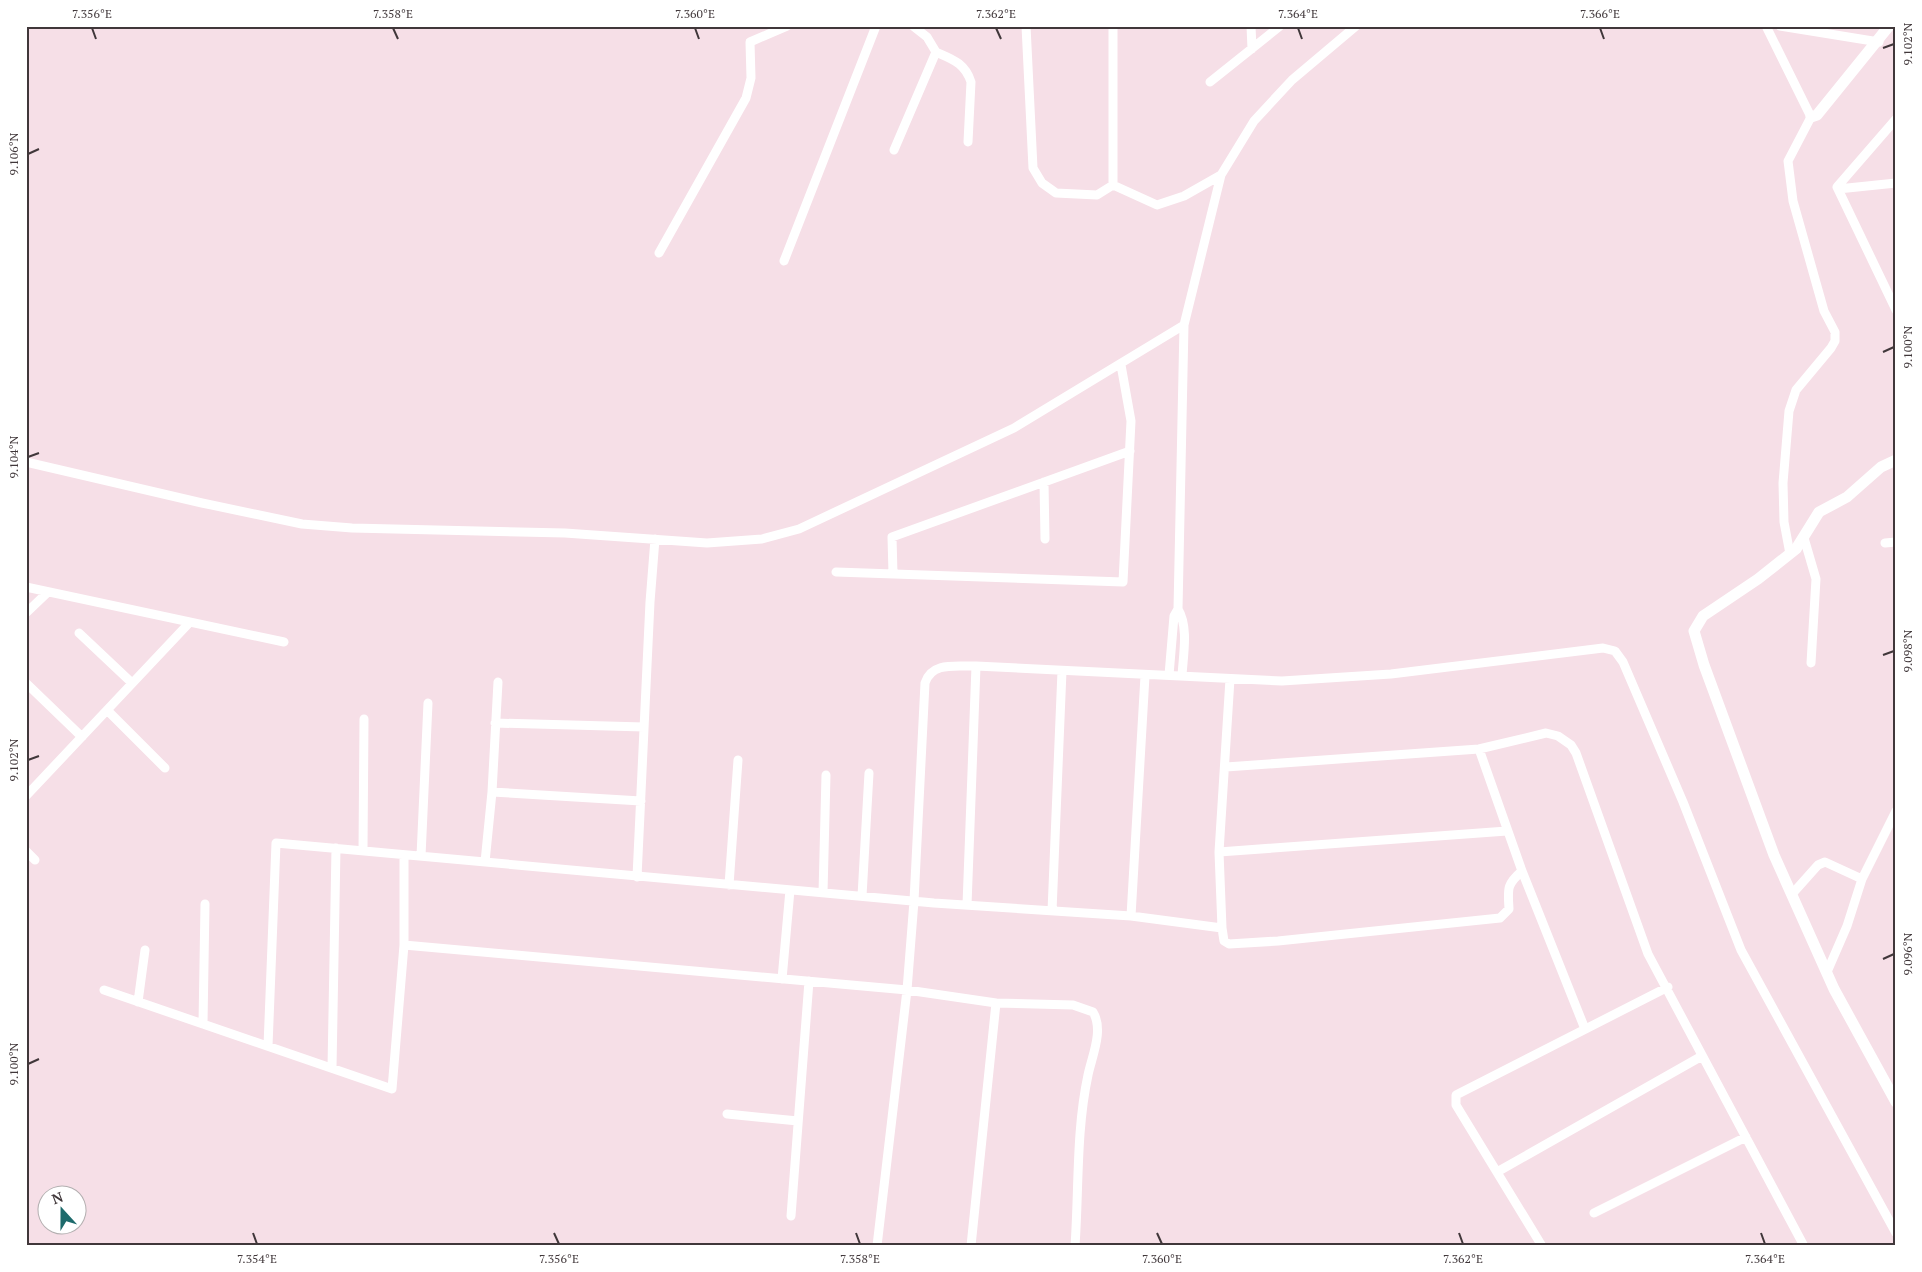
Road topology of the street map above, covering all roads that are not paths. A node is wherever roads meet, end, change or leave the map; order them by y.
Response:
1 (787, 26) edge
2 (876, 26) edge
3 (913, 26) edge
4 (1026, 26) edge
5 (1114, 26) edge
6 (1251, 26) edge
7 (1280, 26) edge
8 (1356, 26) edge
9 (1766, 26) edge
10 (1780, 26) edge
11 (1889, 26) edge
12 (1878, 42) junction
13 (1252, 49) junction
14 (936, 52) junction
15 (1210, 82) dead end
16 (1811, 117) junction
17 (1896, 119) edge
18 (968, 142) dead end
19 (894, 150) dead end
20 (1221, 175) junction
21 (1896, 183) edge
22 (1113, 185) junction
23 (1838, 189) junction
24 (659, 254) dead end
25 (784, 261) dead end
26 (1896, 310) edge
27 (1184, 325) junction
28 (1121, 365) junction
29 (1130, 451) junction
30 (1896, 460) edge
31 (26, 462) edge
32 (1044, 482) junction
33 (1804, 538) junction
34 (655, 539) junction
35 (1045, 539) dead end
36 (1896, 542) edge
37 (1884, 543) dead end
38 (1790, 554) junction
39 (836, 572) dead end
40 (893, 574) junction
41 (26, 587) edge
42 (48, 592) junction
43 (1178, 609) junction
44 (26, 613) edge
45 (190, 622) junction
46 (78, 633) dead end
47 (284, 642) dead end
48 (1811, 662) dead end
49 (976, 666) junction
50 (1062, 671) junction
51 (1169, 675) junction
52 (1145, 676) junction
53 (1182, 676) junction
54 (1230, 679) junction
55 (498, 682) dead end
56 (26, 683) edge
57 (132, 683) junction
58 (428, 703) dead end
59 (107, 710) junction
60 (364, 719) dead end
61 (495, 723) junction
62 (644, 727) junction
63 (82, 737) junction
64 (1479, 749) junction
65 (738, 760) dead end
66 (1226, 767) junction
67 (166, 768) dead end
68 (869, 774) dead end
69 (826, 775) dead end
70 (28, 792) edge
71 (492, 792) junction
72 (641, 801) junction
73 (1896, 810) edge
74 (1507, 831) junction
75 (336, 848) junction
76 (26, 851) edge
77 (363, 851) junction
78 (1219, 852) junction
79 (404, 855) junction
80 (422, 856) junction
81 (35, 860) dead end
82 (485, 862) junction
83 (1522, 871) junction
84 (637, 877) junction
85 (1862, 879) junction
86 (730, 885) junction
87 (790, 890) junction
88 (823, 893) junction
89 (1792, 893) junction
90 (862, 896) junction
91 (914, 901) junction
92 (205, 904) dead end
93 (967, 905) junction
94 (1052, 911) junction
95 (1131, 916) junction
96 (1222, 928) junction
97 (404, 945) junction
98 (145, 950) dead end
99 (1827, 972) junction
100 (782, 979) junction
101 (809, 981) junction
102 (1668, 987) junction
103 (104, 990) dead end
104 (907, 990) junction
105 (138, 1002) junction
106 (996, 1003) junction
107 (203, 1024) junction
108 (1585, 1029) junction
109 (268, 1046) junction
110 (1702, 1056) junction
111 (332, 1068) junction
112 (1896, 1102) edge
113 (727, 1114) dead end
114 (798, 1120) junction
115 (1746, 1137) junction
116 (1497, 1172) junction
117 (1594, 1213) dead end
118 (791, 1216) dead end
119 (1896, 1233) edge
120 (877, 1246) edge
121 (971, 1246) edge
122 (1075, 1246) edge
123 (1542, 1246) edge
124 (1804, 1246) edge

1 - 24 street
2 - 25 street
3 - 14 street
4 - 22 street
5 - 22 street
6 - 13 street
7 - 13 street
8 - 20 street
9 - 16 street
10 - 12 street
11 - 12 street
12 - 16 street
13 - 15 street
14 - 18 street
14 - 19 street
16 - 38 street
17 - 23 street
20 - 22 street
20 - 27 street
21 - 23 street
23 - 26 street
27 - 28 street
27 - 43 street
28 - 29 street
28 - 34 street
29 - 32 street
29 - 40 street
30 - 33 street
31 - 34 street
32 - 35 street
32 - 40 street
33 - 38 street
33 - 48 street
34 - 62 street
36 - 37 street
38 - 89 street
39 - 40 street
41 - 42 street
42 - 44 street
42 - 45 street
43 - 51 street
43 - 53 street
45 - 47 street
45 - 57 street
46 - 57 street
49 - 50 street
49 - 91 street
49 - 93 street
50 - 52 street
50 - 94 street
51 - 52 street
51 - 53 street
52 - 95 street
53 - 54 street
54 - 66 street
54 - 119 street
55 - 61 street
56 - 63 street
57 - 59 street
58 - 80 street
59 - 63 street
59 - 67 street
60 - 77 street
61 - 62 street
61 - 71 street
62 - 72 street
63 - 70 street
64 - 66 street
64 - 74 street
64 - 102 street
65 - 86 street
66 - 78 street
68 - 90 street
69 - 88 street
71 - 72 street
71 - 82 street
72 - 84 street
73 - 85 street
74 - 78 street
74 - 83 street
75 - 77 street
75 - 109 street
75 - 111 street
76 - 81 street
77 - 79 street
78 - 96 street
79 - 80 street
79 - 97 street
80 - 82 street
82 - 84 street
83 - 96 street
83 - 108 street
84 - 86 street
85 - 89 street
85 - 99 street
86 - 87 street
87 - 88 street
87 - 100 street
88 - 90 street
89 - 99 street
90 - 91 street
91 - 93 street
91 - 104 street
92 - 107 street
93 - 94 street
94 - 95 street
95 - 96 street
97 - 100 street
97 - 111 street
98 - 105 street
99 - 112 street
100 - 101 street
101 - 104 street
101 - 114 street
102 - 108 street
102 - 110 street
103 - 105 street
104 - 106 street
104 - 120 street
105 - 107 street
106 - 121 street
106 - 122 street
107 - 109 street
108 - 116 street
109 - 111 street
110 - 115 street
110 - 116 street
113 - 114 street
114 - 118 street
115 - 117 street
115 - 124 street
116 - 123 street

